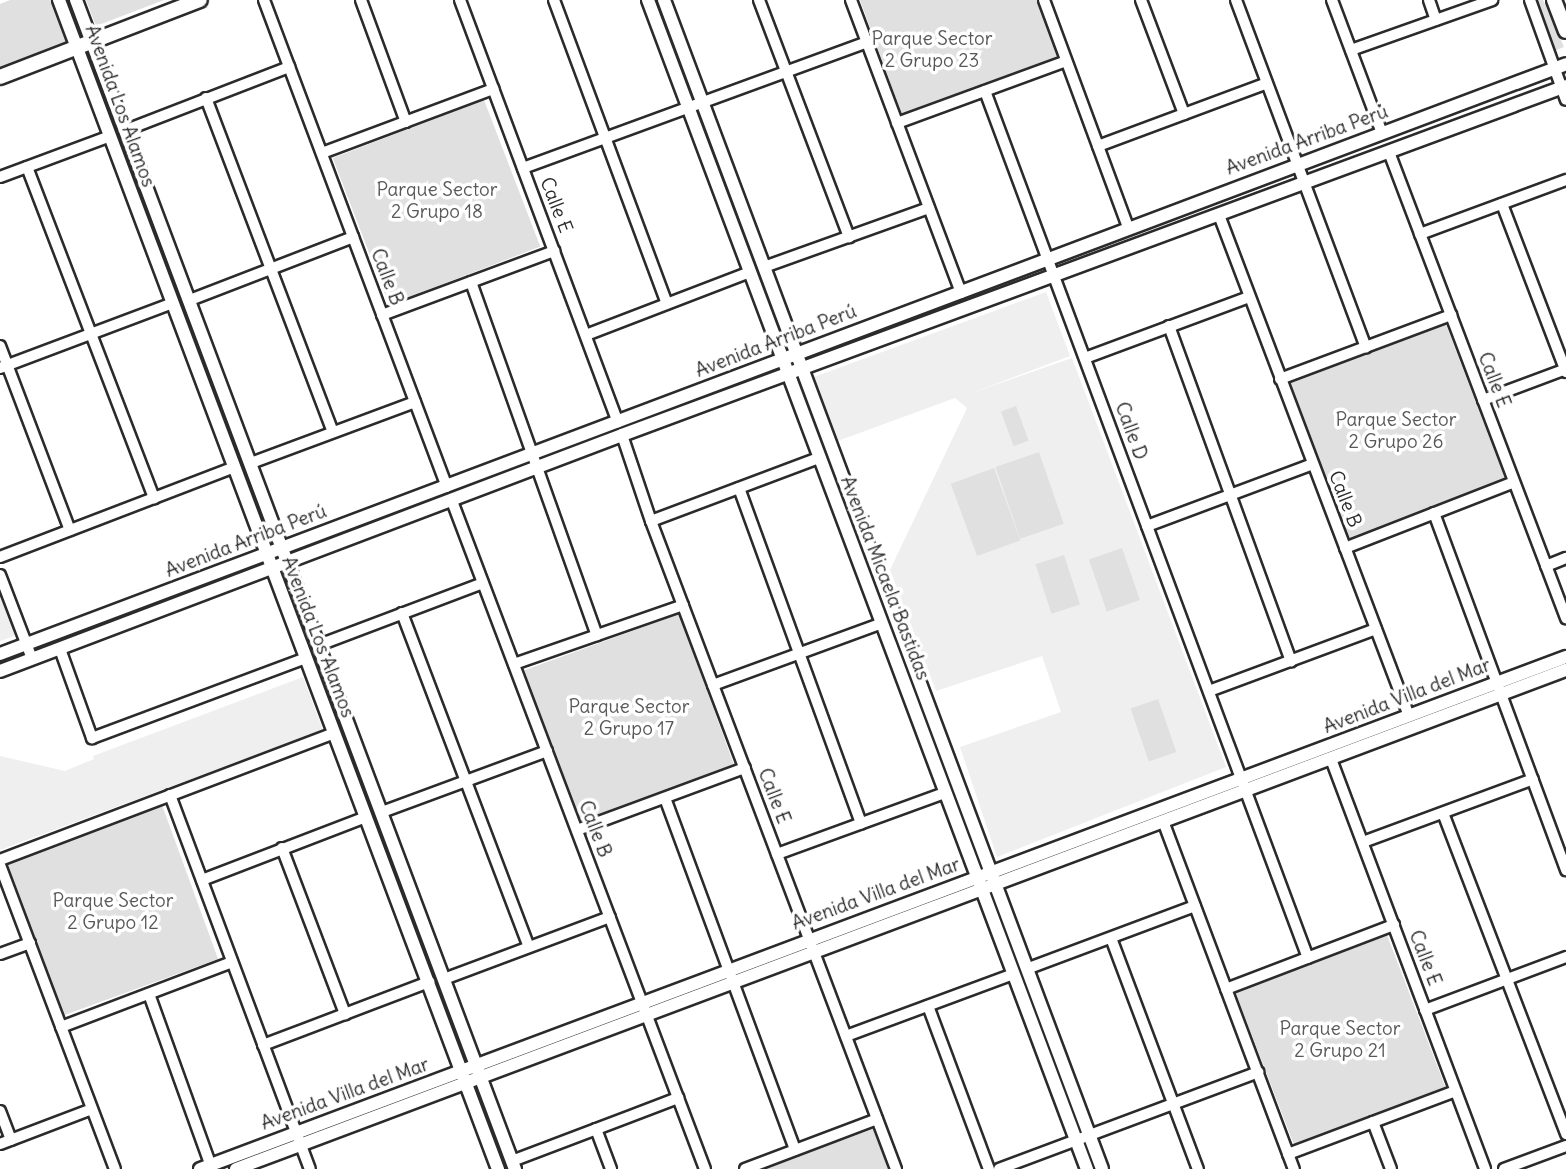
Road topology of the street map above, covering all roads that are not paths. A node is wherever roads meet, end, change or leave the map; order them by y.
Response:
1 (59, 0) edge
2 (76, 0) edge
3 (200, 0) edge
4 (264, 0) edge
5 (361, 0) edge
6 (554, 0) edge
7 (648, 0) edge
8 (664, 0) edge
9 (759, 0) edge
10 (852, 0) edge
11 (1044, 0) edge
12 (1141, 0) edge
13 (1237, 0) edge
14 (1332, 0) edge
15 (1429, 0) edge
16 (1492, 0) edge
17 (1530, 0) edge
18 (1554, 0) edge
19 (463, 1) edge
20 (1436, 20) junction
21 (1566, 31) edge
22 (93, 42) junction
23 (867, 42) junction
24 (78, 48) junction
25 (1351, 50) junction
26 (1066, 61) junction
27 (1560, 67) edge
28 (289, 68) junction
29 (786, 72) junction
30 (0, 77) edge
31 (1267, 83) junction
32 (494, 89) junction
33 (985, 90) junction
34 (1565, 91) edge
35 (206, 99) junction
36 (704, 103) junction
37 (688, 107) junction
38 (1184, 114) junction
39 (406, 122) junction
40 (897, 123) junction
41 (126, 130) junction
42 (1382, 133) junction
43 (110, 136) junction
44 (605, 138) junction
45 (1098, 146) junction
46 (1389, 152) junction
47 (321, 153) junction
48 (27, 167) junction
49 (523, 168) junction
50 (1301, 174) junction
51 (0, 177) edge
52 (1566, 180) edge
53 (1502, 204) junction
54 (929, 208) junction
55 (1219, 215) junction
56 (1128, 228) junction
57 (1420, 234) junction
58 (353, 237) junction
59 (849, 237) junction
60 (554, 251) junction
61 (1048, 258) junction
62 (764, 267) junction
63 (271, 268) junction
64 (750, 272) junction
65 (1055, 277) junction
66 (471, 282) junction
67 (961, 293) junction
68 (1249, 297) junction
69 (190, 300) junction
70 (173, 303) junction
71 (667, 304) junction
72 (382, 315) junction
73 (1451, 315) junction
74 (1169, 326) junction
75 (91, 334) junction
76 (586, 335) junction
77 (0, 346) edge
78 (1366, 347) junction
79 (796, 354) junction
80 (1085, 358) junction
81 (783, 359) junction
82 (4, 367) edge
83 (802, 368) junction
84 (1566, 370) edge
85 (788, 374) junction
86 (1280, 379) junction
87 (1483, 400) junction
88 (415, 402) junction
89 (620, 428) junction
90 (333, 432) junction
91 (533, 454) junction
92 (819, 458) junction
93 (251, 463) junction
94 (1313, 464) junction
95 (234, 467) junction
96 (537, 467) junction
97 (1514, 482) junction
98 (447, 487) junction
99 (738, 488) junction
100 (1231, 495) junction
101 (154, 498) junction
102 (452, 501) junction
103 (1434, 513) junction
104 (651, 521) junction
105 (1147, 526) junction
106 (70, 530) junction
107 (282, 548) junction
108 (1345, 548) junction
109 (266, 554) junction
110 (0, 557) edge
111 (1566, 558) edge
112 (288, 563) junction
113 (1546, 566) junction
114 (272, 569) junction
115 (0, 575) edge
116 (483, 583) junction
117 (683, 605) junction
118 (402, 612) junction
119 (1566, 620) edge
120 (882, 623) junction
121 (1376, 629) junction
122 (597, 635) junction
123 (27, 644) junction
124 (319, 645) junction
125 (60, 649) junction
126 (0, 654) edge
127 (798, 654) junction
128 (1566, 657) edge
129 (306, 658) junction
130 (32, 659) junction
131 (1291, 661) junction
132 (514, 664) junction
133 (1566, 670) edge
134 (0, 671) edge
135 (713, 685) junction
136 (1499, 688) junction
137 (1209, 691) junction
138 (1409, 716) junction
139 (334, 733) junction
140 (547, 751) junction
141 (1331, 759) junction
142 (745, 768) junction
143 (1533, 779) junction
144 (466, 781) junction
145 (1244, 785) junction
146 (945, 793) junction
147 (170, 795) junction
148 (665, 798) junction
149 (382, 812) junction
150 (1443, 813) junction
151 (366, 817) junction
152 (1163, 821) junction
153 (861, 823) junction
154 (577, 830) junction
155 (1363, 842) junction
156 (282, 848) junction
157 (777, 854) junction
158 (0, 860) edge
159 (1565, 864) edge
160 (0, 865) edge
161 (995, 877) junction
162 (202, 880) junction
163 (980, 883) junction
164 (1195, 906) junction
165 (610, 917) junction
166 (1394, 925) junction
167 (1111, 938) junction
168 (30, 943) junction
169 (812, 946) junction
170 (529, 947) junction
171 (0, 954) edge
172 (1566, 957) edge
173 (1308, 958) junction
174 (232, 962) junction
175 (1029, 968) junction
176 (1014, 974) junction
177 (729, 977) junction
178 (444, 979) junction
179 (1507, 979) junction
180 (429, 982) junction
181 (1226, 989) junction
182 (149, 994) junction
183 (928, 1006) junction
184 (644, 1009) junction
185 (1425, 1010) junction
186 (345, 1014) junction
187 (61, 1027) junction
188 (846, 1036) junction
189 (263, 1045) junction
190 (479, 1071) junction
191 (1258, 1072) junction
192 (464, 1077) junction
193 (1456, 1091) junction
194 (678, 1098) junction
195 (1173, 1104) junction
196 (92, 1109) junction
197 (0, 1111) edge
198 (877, 1119) junction
199 (1373, 1122) junction
200 (596, 1129) junction
201 (1566, 1134) edge
202 (298, 1138) junction
203 (1083, 1138) junction
204 (5, 1142) edge
205 (1566, 1146) edge
206 (795, 1150) junction
207 (1288, 1154) junction
208 (514, 1165) edge
209 (207, 1168) edge
210 (493, 1168) edge
211 (115, 1169) edge
212 (236, 1169) edge
213 (310, 1169) edge
214 (611, 1169) edge
215 (705, 1169) edge
216 (744, 1169) edge
217 (896, 1169) edge
218 (989, 1169) edge
219 (999, 1169) edge
220 (1087, 1169) edge
221 (1102, 1169) edge
222 (1198, 1169) edge
223 (1294, 1169) edge
224 (1391, 1169) edge
225 (1485, 1169) edge
226 (1504, 1169) edge

1 - 24 street, Avenida Los Alamos
2 - 22 street, Avenida Los Alamos
3 - 22 main road
4 - 28 street, Calle B
5 - 39 street
6 - 44 street
7 - 37 street, Avenida Micaela Bastidas
8 - 36 street, Avenida Micaela Bastidas
9 - 29 street
10 - 23 street
11 - 26 street
12 - 38 street
13 - 31 street
14 - 25 street
15 - 20 street
16 - 20 street
17 - 27 street
18 - 21 main road
19 - 32 street, Calle E
20 - 25 street
22 - 24 main road
22 - 41 street, Avenida Los Alamos
23 - 29 street
23 - 40 street
24 - 30 main road
24 - 43 street, Avenida Los Alamos
25 - 42 street
26 - 33 street
26 - 45 street
27 - 34 street
27 - 42 street, Avenida Arriba Perú
28 - 35 street
28 - 47 street, Calle B
29 - 36 street
29 - 59 street
31 - 38 street
31 - 50 street
32 - 39 street
32 - 49 street, Calle E
33 - 40 street
33 - 61 street, Calle D
34 - 46 street, Avenida Arriba Perú
35 - 41 street
35 - 63 street
36 - 37 street
36 - 62 street, Avenida Micaela Bastidas
37 - 44 street
37 - 64 street, Avenida Micaela Bastidas
38 - 45 street
39 - 47 street
40 - 54 street
41 - 69 street, Avenida Los Alamos
42 - 50 street, Avenida Arriba Perú
43 - 48 street
43 - 70 street, Avenida Los Alamos
44 - 49 street
44 - 71 street
45 - 56 street
46 - 50 street, Avenida Arriba Perú
46 - 57 street, Calle E
47 - 58 street, Calle B
48 - 51 street
48 - 75 street
49 - 60 street, Calle E
50 - 55 street, Avenida Arriba Perú
50 - 56 street, Avenida Arriba Perú
50 - 78 street
52 - 53 street
53 - 57 street
53 - 84 street
54 - 59 street
54 - 67 street
55 - 65 street, Avenida Arriba Perú
55 - 68 street, Calle B
56 - 61 street, Avenida Arriba Perú
57 - 73 street, Calle E
58 - 63 street
58 - 72 street, Calle B
59 - 62 street
60 - 66 street
60 - 76 street, Calle E
61 - 65 street, Calle D
61 - 67 street, Avenida Arriba Perú
62 - 79 street, Avenida Micaela Bastidas
63 - 69 street
63 - 90 street
64 - 71 street
64 - 81 street, Avenida Micaela Bastidas
65 - 80 street, Calle D
65 - 83 street, Avenida Arriba Perú
66 - 72 street
66 - 91 street
67 - 79 street, Avenida Arriba Perú
68 - 74 street
68 - 86 street, Calle B
69 - 93 street, Avenida Los Alamos
70 - 75 street
70 - 95 street, Avenida Los Alamos
71 - 76 street
72 - 88 street, Calle B
73 - 78 street
73 - 87 street, Calle E
74 - 80 street
74 - 100 street
75 - 82 street
75 - 101 street
76 - 89 street, Calle E
77 - 82 street
78 - 86 street
79 - 81 street, Avenida Arriba Perú
79 - 83 street, Avenida Micaela Bastidas
80 - 105 street, Calle D
81 - 85 street, Avenida Micaela Bastidas
81 - 89 street, Avenida Arriba Perú
82 - 106 street
83 - 85 street, Avenida Arriba Perú
83 - 161 street, Avenida Micaela Bastidas
84 - 87 street
85 - 89 street, Avenida Arriba Perú
85 - 92 street, Avenida Micaela Bastidas
86 - 94 street, Calle B
87 - 97 street, Calle E
88 - 90 street
88 - 98 street, Calle B
89 - 91 street, Avenida Arriba Perú
89 - 96 street, Avenida Arriba Perú
89 - 104 street, Calle E
90 - 93 street
91 - 96 street
91 - 98 street, Avenida Arriba Perú
92 - 99 street
92 - 120 street, Avenida Micaela Bastidas
93 - 107 street, Avenida Los Alamos
94 - 100 street
94 - 108 street, Calle B
95 - 101 street
95 - 109 street, Avenida Los Alamos
96 - 102 street, Avenida Arriba Perú
96 - 122 street
97 - 103 street
97 - 113 street, Calle E
98 - 107 street, Avenida Arriba Perú
99 - 104 street
99 - 127 street
100 - 105 street
100 - 131 street
101 - 106 street
102 - 112 street, Avenida Arriba Perú
102 - 116 street, Calle B
103 - 108 street
103 - 136 street
104 - 117 street, Calle E
105 - 137 street, Calle D
106 - 110 street
107 - 109 street, Avenida Arriba Perú
107 - 112 street, Avenida Los Alamos
108 - 121 street, Calle B
109 - 114 street, Avenida Los Alamos
109 - 123 street, Avenida Arriba Perú
111 - 113 street
112 - 114 street, Avenida Arriba Perú
112 - 124 street, Avenida Los Alamos
113 - 119 street, Calle E
114 - 125 street, Avenida Arriba Perú
114 - 129 street, Avenida Los Alamos
115 - 123 street
116 - 118 street
116 - 132 street, Calle B
117 - 122 street
117 - 135 street, Calle E
118 - 124 street
118 - 144 street
120 - 127 street
120 - 146 street, Avenida Micaela Bastidas
121 - 131 street
121 - 138 street, Calle B
122 - 132 street
123 - 126 street, Avenida Arriba Perú
123 - 130 street
124 - 149 street, Avenida Los Alamos
125 - 129 street
125 - 130 street, Avenida Arriba Perú
127 - 135 street
127 - 153 street
128 - 136 street, Avenida Villa del Mar
129 - 139 street, Avenida Los Alamos
130 - 134 street, Avenida Arriba Perú
131 - 137 street
132 - 140 street, Calle B
133 - 136 street, Avenida Villa del Mar
135 - 142 street, Calle E
136 - 138 street, Avenida Villa del Mar
136 - 141 street, Avenida Villa del Mar
136 - 143 street
137 - 145 street, Calle D
138 - 145 street, Avenida Villa del Mar
139 - 147 street
139 - 151 street, Avenida Los Alamos
140 - 144 street
140 - 154 street, Calle B
141 - 145 street, Avenida Villa del Mar
141 - 155 street, Calle E
142 - 148 street
142 - 157 street, Calle E
143 - 150 street
143 - 159 street
144 - 149 street
144 - 170 street
145 - 152 street, Avenida Villa del Mar
145 - 161 street, Avenida Villa del Mar
145 - 173 street, Calle D
146 - 153 street
146 - 163 street, Avenida Micaela Bastidas
147 - 158 street
147 - 162 street
148 - 154 street
148 - 177 street
149 - 178 street, Avenida Los Alamos
150 - 155 street
150 - 179 street
151 - 156 street
151 - 180 street, Avenida Los Alamos
152 - 161 street, Avenida Villa del Mar
152 - 164 street
153 - 157 street
154 - 165 street, Calle B
155 - 166 street, Calle E
156 - 162 street
156 - 186 street
157 - 169 street, Calle E
160 - 168 street
161 - 163 street, Avenida Villa del Mar
161 - 175 street, Avenida Micaela Bastidas
162 - 174 street
163 - 169 street, Avenida Villa del Mar
163 - 176 street, Avenida Micaela Bastidas
164 - 167 street
164 - 181 street
165 - 170 street
165 - 184 street, Calle B
166 - 173 street
166 - 185 street, Calle E
167 - 175 street
167 - 195 street
168 - 171 street
168 - 187 street
169 - 177 street, Avenida Villa del Mar
169 - 188 street, Calle E
170 - 178 street
172 - 179 street
173 - 181 street
174 - 182 street
174 - 189 street
175 - 203 street, Avenida Micaela Bastidas
176 - 183 street
176 - 203 street, Avenida Micaela Bastidas
177 - 184 street, Avenida Villa del Mar
177 - 206 street
178 - 190 street, Avenida Los Alamos
179 - 185 street
179 - 201 street
180 - 186 street
180 - 192 street, Avenida Los Alamos
181 - 191 street
182 - 187 street
182 - 209 street
183 - 188 street
183 - 218 street
184 - 190 street, Avenida Villa del Mar
184 - 194 street, Calle B
185 - 193 street, Calle E
186 - 189 street
187 - 196 street
188 - 198 street, Calle E
189 - 202 street
190 - 192 street, Avenida Villa del Mar
190 - 208 street, Avenida Los Alamos
191 - 195 street
191 - 207 street
192 - 202 street, Avenida Villa del Mar
192 - 210 street, Avenida Los Alamos
193 - 199 street
193 - 225 street, Calle E
194 - 200 street
194 - 215 street, Calle B
195 - 203 street
195 - 222 street
196 - 204 street
196 - 211 street
197 - 204 street
198 - 206 street
198 - 217 street, Calle E
199 - 207 street
199 - 224 street
200 - 208 street
200 - 214 street
202 - 209 street, Avenida Villa del Mar
202 - 212 street, Avenida Villa del Mar
202 - 213 street
203 - 219 street
203 - 220 street, Avenida Micaela Bastidas
203 - 221 street, Avenida Micaela Bastidas
205 - 226 street
206 - 216 street
207 - 223 street

